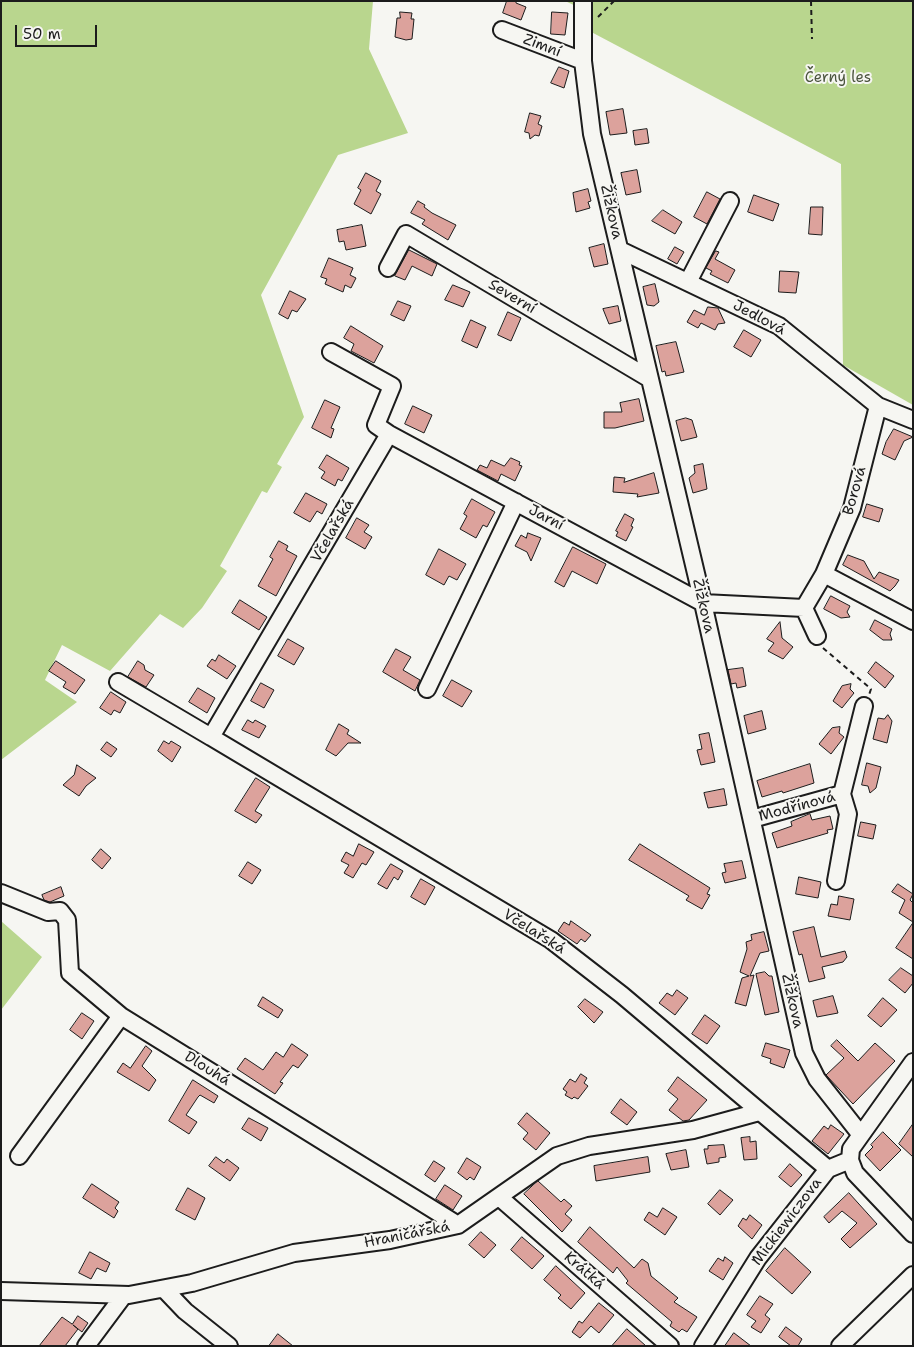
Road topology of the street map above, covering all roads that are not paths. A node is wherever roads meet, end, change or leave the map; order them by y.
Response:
1 (584, 1) edge
2 (502, 30) dead end
3 (582, 61) junction
4 (730, 201) dead end
5 (620, 250) junction
6 (388, 268) dead end
7 (688, 282) junction
8 (331, 352) dead end
9 (650, 379) junction
10 (878, 406) junction
11 (913, 420) edge
12 (389, 434) junction
13 (516, 502) junction
14 (824, 574) junction
15 (703, 603) junction
16 (804, 608) junction
17 (913, 621) edge
18 (817, 636) road end
19 (118, 682) dead end
20 (427, 689) dead end
21 (864, 706) road end
22 (211, 737) junction
23 (842, 794) junction
24 (752, 819) junction
25 (836, 881) dead end
26 (1, 893) edge
27 (121, 1016) junction
28 (913, 1062) edge
29 (759, 1112) junction
30 (861, 1135) junction
31 (19, 1156) dead end
32 (850, 1160) junction
33 (828, 1169) junction
34 (499, 1197) junction
35 (458, 1225) junction
36 (913, 1234) edge
37 (913, 1275) edge
38 (164, 1289) junction
39 (1, 1291) edge
40 (124, 1295) junction
41 (86, 1346) edge
42 (229, 1346) edge
43 (670, 1346) edge
44 (703, 1346) edge
45 (840, 1346) edge

1 - 3 street, Žižkova
2 - 3 street, Zimní
3 - 5 street, Žižkova
4 - 7 street
5 - 7 street, Jedlová
5 - 9 street, Žižkova
6 - 9 street, Severní
7 - 10 street, Jedlová
8 - 12 street
9 - 15 street, Žižkova
10 - 11 street, Jedlová
10 - 14 street, Borová
12 - 13 street, Jarní
12 - 22 street, Včelařská
13 - 15 street, Jarní
13 - 20 street
14 - 16 street, Borová
14 - 17 street
15 - 16 street
15 - 24 street, Žižkova
16 - 18 street
19 - 22 street, Včelařská
21 - 23 street, Modřínová
22 - 29 street, Včelařská
23 - 24 street, Modřínová
23 - 25 street, Modřínová
24 - 30 street, Žižkova
26 - 27 street, Dlouhá
27 - 31 street
27 - 35 street, Dlouhá
28 - 30 street
29 - 33 street, Včelařská
29 - 34 street, Hraničářská
30 - 32 street
32 - 33 street, Mickiewiczova
32 - 36 street
33 - 44 street, Mickiewiczova
34 - 35 street, Hraničářská
34 - 43 street, Krátká
35 - 38 street, Hraničářská
37 - 45 street
38 - 40 street, Hraničářská
38 - 42 street
39 - 40 street, Hraničářská
40 - 41 street

